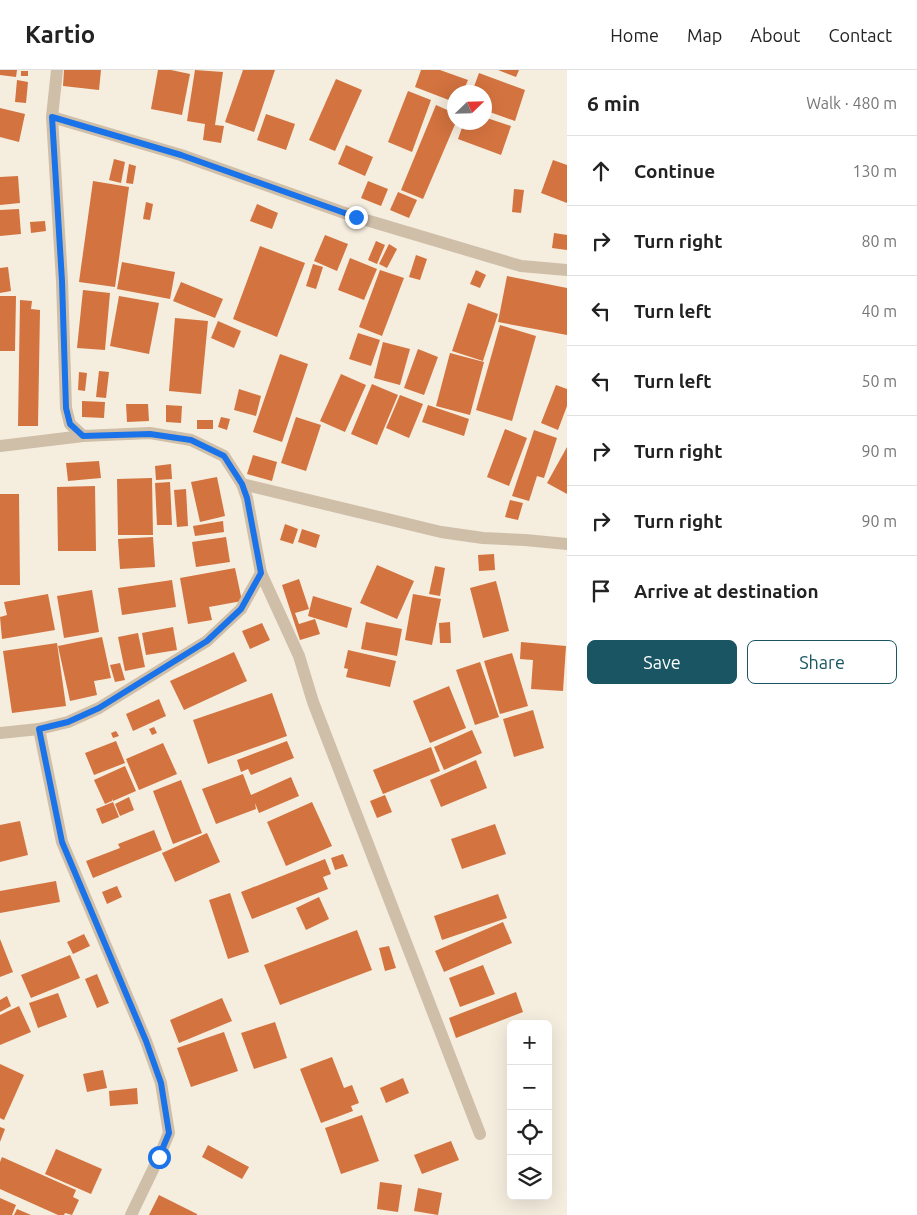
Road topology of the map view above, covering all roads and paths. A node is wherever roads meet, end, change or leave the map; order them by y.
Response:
1 (57, 70) edge
2 (52, 117) junction
3 (567, 270) edge
4 (83, 436) junction
5 (0, 446) edge
6 (242, 484) junction
7 (567, 544) edge
8 (261, 573) junction
9 (39, 729) junction
10 (0, 733) edge
11 (480, 1134) dead end
12 (131, 1215) edge

1 - 2 street
2 - 3 street
2 - 4 street
4 - 5 street
4 - 6 street
6 - 7 street
6 - 8 street
8 - 9 street
8 - 11 street
9 - 10 street
9 - 12 street

